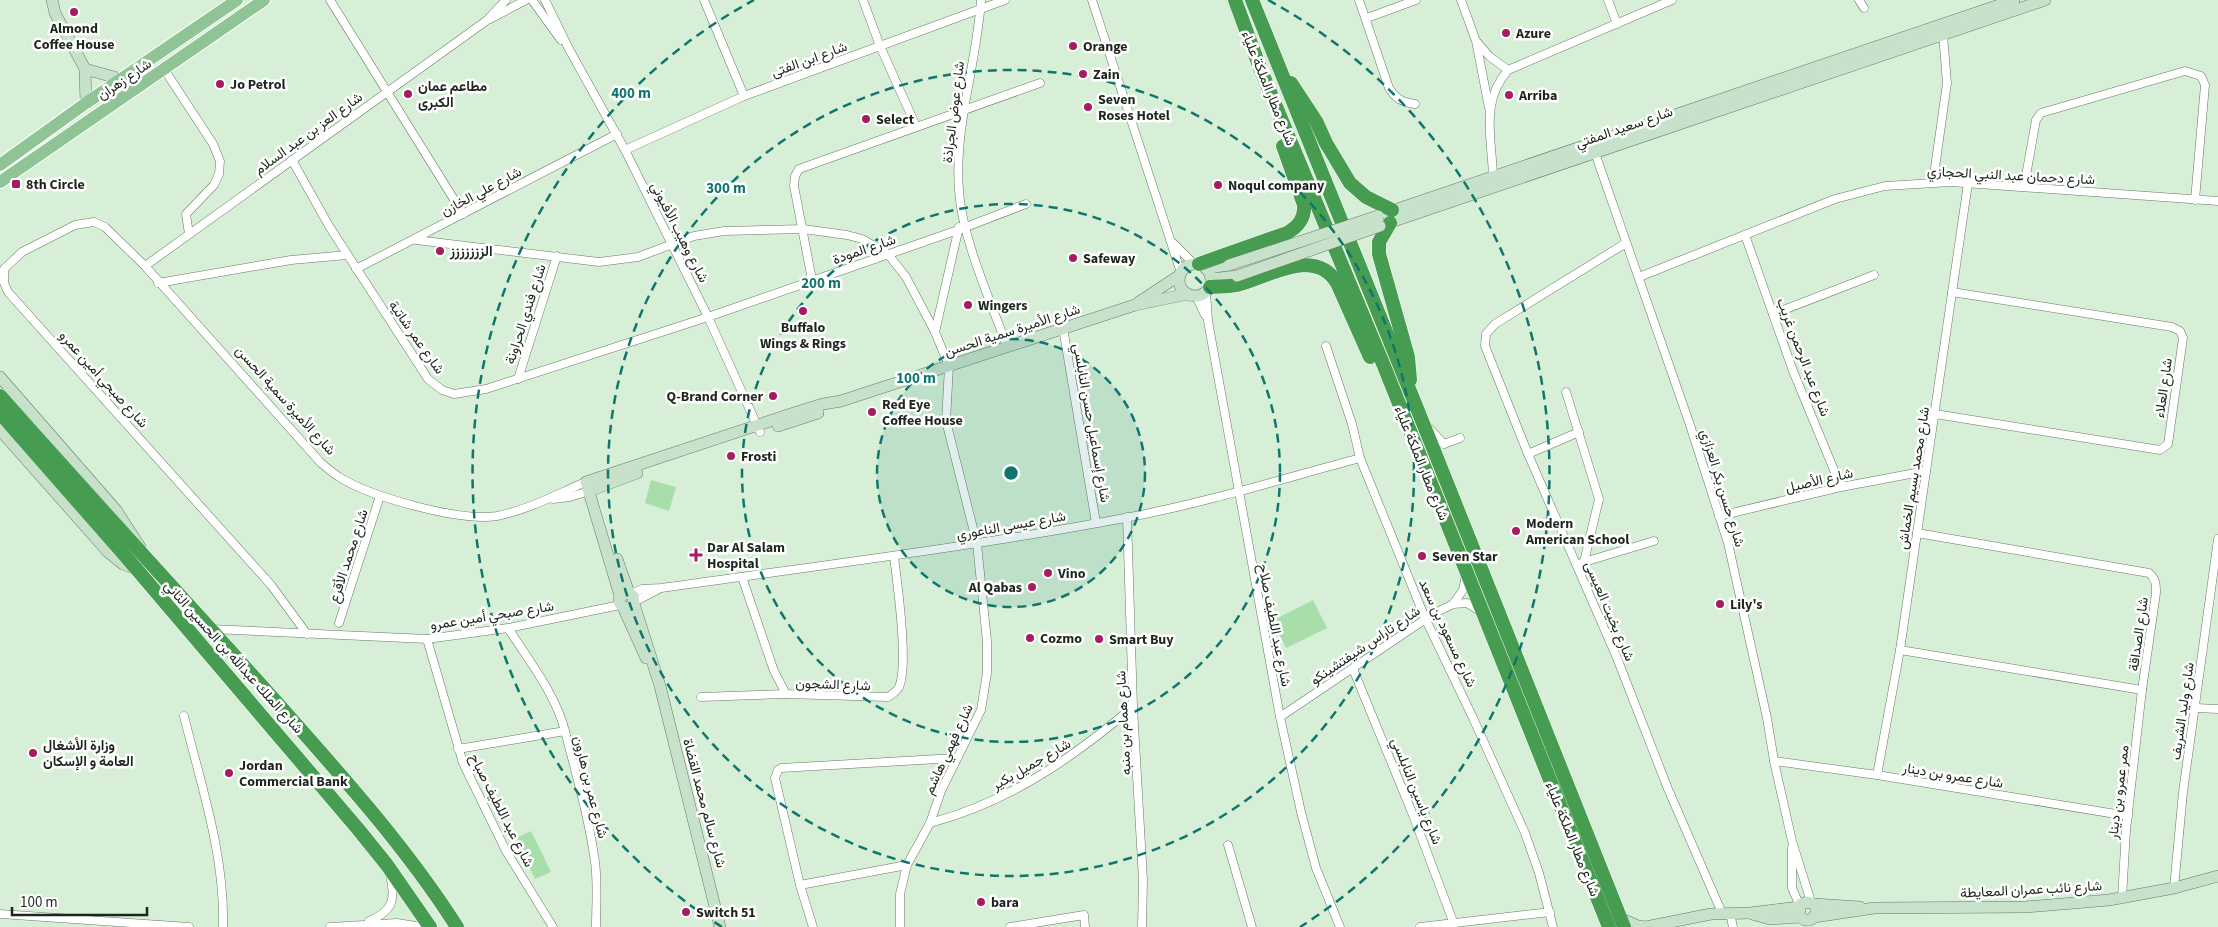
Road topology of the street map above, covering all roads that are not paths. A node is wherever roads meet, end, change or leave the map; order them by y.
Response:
1 (43, 0) edge
2 (52, 0) edge
3 (237, 0) edge
4 (264, 0) edge
5 (330, 0) edge
6 (506, 0) edge
7 (526, 0) edge
8 (532, 0) edge
9 (544, 0) edge
10 (704, 0) edge
11 (863, 0) edge
12 (1005, 0) edge
13 (1092, 0) edge
14 (1235, 0) edge
15 (1252, 0) edge
16 (1359, 0) edge
17 (1416, 0) edge
18 (1461, 0) edge
19 (1608, 0) edge
20 (1672, 0) edge
21 (1859, 0) edge
22 (2014, 0) edge
23 (2045, 0) edge
24 (981, 4) edge
25 (1864, 8) dead end
26 (55, 13) junction
27 (1366, 18) junction
28 (486, 21) junction
29 (1617, 24) junction
30 (1943, 35) junction
31 (1476, 41) junction
32 (880, 46) junction
33 (569, 49) junction
34 (1278, 65) junction
35 (1260, 68) junction
36 (85, 69) junction
37 (164, 69) junction
38 (1508, 70) junction
39 (121, 79) junction
40 (1040, 83) dead end
41 (387, 92) junction
42 (744, 96) junction
43 (86, 103) junction
44 (1415, 104) dead end
45 (964, 110) junction
46 (1490, 112) junction
47 (916, 126) junction
48 (617, 134) junction
49 (625, 150) junction
50 (1595, 152) junction
51 (292, 160) junction
52 (0, 165) edge
53 (1493, 177) junction
54 (0, 182) edge
55 (1933, 182) junction
56 (1968, 183) junction
57 (2024, 187) junction
58 (2195, 200) junction
59 (2218, 201) edge
60 (1026, 204) dead end
61 (463, 214) junction
62 (1385, 219) junction
63 (803, 229) junction
64 (962, 229) junction
65 (190, 234) junction
66 (1745, 235) junction
67 (416, 240) junction
68 (1170, 240) junction
69 (671, 243) junction
70 (1626, 243) junction
71 (888, 254) junction
72 (347, 255) junction
73 (557, 256) junction
74 (1200, 265) junction
75 (145, 266) junction
76 (356, 269) junction
77 (1180, 274) junction
78 (1874, 275) dead end
79 (1639, 277) junction
80 (812, 280) junction
81 (158, 283) junction
82 (1202, 290) junction
83 (1952, 292) junction
84 (1135, 305) junction
85 (1773, 314) junction
86 (708, 316) junction
87 (1063, 328) junction
88 (935, 332) junction
89 (1007, 346) junction
90 (1326, 346) dead end
91 (949, 366) junction
92 (0, 377) edge
93 (518, 379) junction
94 (1566, 392) dead end
95 (1411, 393) junction
96 (0, 396) edge
97 (1397, 399) junction
98 (0, 413) edge
99 (1935, 414) junction
100 (1421, 417) junction
101 (759, 428) junction
102 (0, 430) edge
103 (1579, 432) junction
104 (1460, 438) dead end
105 (1444, 444) junction
106 (1528, 454) junction
107 (1360, 458) junction
108 (1926, 471) junction
109 (1446, 479) junction
110 (591, 485) junction
111 (1842, 487) junction
112 (1238, 492) junction
113 (380, 496) junction
114 (1719, 516) junction
115 (1126, 518) junction
116 (1096, 523) junction
117 (109, 528) junction
118 (1917, 533) junction
119 (2218, 539) edge
120 (1654, 540) dead end
121 (977, 544) junction
122 (894, 556) junction
123 (148, 561) junction
124 (1581, 564) junction
125 (136, 569) junction
126 (1466, 574) junction
127 (742, 577) junction
128 (627, 600) junction
129 (1453, 604) junction
130 (1482, 613) junction
131 (1425, 618) junction
132 (339, 624) dead end
133 (508, 628) junction
134 (211, 629) junction
135 (307, 634) junction
136 (427, 639) junction
137 (1900, 650) junction
138 (1353, 669) junction
139 (2142, 690) junction
140 (786, 694) junction
141 (701, 697) dead end
142 (1133, 707) junction
143 (2196, 708) junction
144 (2218, 709) edge
145 (184, 716) dead end
146 (1280, 717) junction
147 (565, 731) junction
148 (458, 749) junction
149 (956, 758) junction
150 (1774, 762) junction
151 (1877, 776) junction
152 (2128, 816) junction
153 (930, 822) junction
154 (1792, 841) junction
155 (1228, 846) dead end
156 (387, 865) junction
157 (906, 865) junction
158 (2218, 876) edge
159 (800, 885) junction
160 (2174, 888) junction
161 (2122, 898) junction
162 (1550, 912) junction
163 (1726, 913) junction
164 (0, 914) edge
165 (1807, 914) edge
166 (365, 923) junction
167 (1454, 924) junction
168 (1617, 924) edge
169 (1653, 926) edge
170 (190, 927) edge
171 (224, 927) edge
172 (330, 927) edge
173 (422, 927) edge
174 (430, 927) edge
175 (457, 927) edge
176 (554, 927) edge
177 (596, 927) edge
178 (720, 927) edge
179 (812, 927) edge
180 (900, 927) edge
181 (1010, 927) edge
182 (1085, 927) edge
183 (1142, 927) edge
184 (1252, 927) edge
185 (1340, 927) edge
186 (1420, 927) edge
187 (1553, 927) edge
188 (1733, 927) edge

1 - 26 street
2 - 26 street
3 - 39 main road, شارع زهران
4 - 37 main road, شارع زهران
5 - 41 street
6 - 28 street, شارع العز بن عبد السلام
7 - 28 street, شارع العز بن عبد السلام
8 - 33 street, شارع وهيب الأفيوني
9 - 33 street, شارع وهيب الأفيوني
10 - 42 street
11 - 32 street
12 - 24 street, شارع ابن الفتى
13 - 68 street
14 - 35 highway, شارع مطار الملكة علياء
15 - 34 highway, شارع مطار الملكة علياء
16 - 27 street
17 - 27 street
18 - 31 street
19 - 29 street
20 - 29 street
21 - 25 street
22 - 53 street, شارع سعيد المفتي
23 - 30 street, شارع سعيد المفتي
24 - 32 street, شارع ابن الفتى
24 - 45 street, شارع عوض الجراذة
26 - 36 street
27 - 44 street
28 - 41 street, شارع العز بن عبد السلام
29 - 38 street
30 - 50 street, شارع سعيد المفتي
30 - 55 street
31 - 38 street
31 - 46 street
32 - 42 street, شارع ابن الفتى
32 - 47 street
33 - 48 street, شارع وهيب الأفيوني
34 - 62 highway
34 - 95 highway, شارع مطار الملكة علياء
35 - 74 highway
35 - 97 highway, شارع مطار الملكة علياء
36 - 39 street
36 - 43 street
37 - 54 main road, شارع زهران
37 - 65 street
38 - 46 street
39 - 43 main road, شارع زهران
40 - 45 street
41 - 51 street, شارع العز بن عبد السلام
41 - 61 street
42 - 49 street, شارع ابن الفتى
43 - 52 main road, شارع زهران
45 - 47 street
45 - 64 street, شارع عوض الجراذة
46 - 53 street
47 - 63 street
48 - 49 street, شارع وهيب الأفيوني
48 - 61 street, شارع علي الخازن
49 - 69 street, شارع وهيب الأفيوني
50 - 62 street, شارع سعيد المفتي
50 - 70 street, شارع حسن بكر العزازي
51 - 65 street, شارع العز بن عبد السلام
51 - 72 street, شارع عمر شاتية
53 - 62 street, شارع سعيد المفتي
55 - 56 street, شارع دحمان عبد النبي الحجازي
55 - 66 street, شارع دحمان عبد النبي الحجازي
56 - 57 street, شارع دحمان عبد النبي الحجازي
56 - 83 street, شارع محمد بسيم الخماش
57 - 58 street, شارع دحمان عبد النبي الحجازي
57 - 58 street
58 - 59 street, شارع دحمان عبد النبي الحجازي
60 - 64 street, شارع المودة
61 - 67 street, شارع علي الخازن
62 - 74 street, شارع سعيد المفتي, bridge
62 - 82 street, شارع سعيد المفتي, bridge
62 - 95 highway
63 - 69 street
63 - 71 street
63 - 80 street
64 - 71 street, شارع المودة
64 - 88 street
64 - 89 street, شارع عوض الجراذة
65 - 75 street, شارع العز بن عبد السلام
66 - 79 street, شارع دحمان عبد النبي الحجازي
66 - 85 street, شارع عبد الرحمن غريب
67 - 73 street
67 - 76 street, شارع علي الخازن
68 - 74 street
68 - 77 street
69 - 73 street
69 - 86 street, شارع وهيب الأفيوني
70 - 79 street, شارع حسن بكر العزازي
70 - 106 street, شارع بخيت العيسى
71 - 80 street, شارع المودة
71 - 88 street
72 - 76 street, شارع عمر شاتية
72 - 81 street
73 - 93 street, شارع فندي الحراونة
74 - 77 street, شارع الأميرة سمية الحسن
74 - 82 street
75 - 81 street, شارع الأميرة سمية الحسن
75 - 135 street, شارع صبحي أمين عمرو
76 - 93 street, شارع عمر شاتية
77 - 82 street
77 - 84 street, شارع الأميرة سمية الحسن
78 - 85 street
79 - 114 street, شارع حسن بكر العزازي
80 - 86 street, شارع المودة
81 - 113 street, شارع الأميرة سمية الحسن
82 - 84 street, شارع الأميرة سمية الحسن
82 - 97 highway
82 - 112 street, شارع عبد اللطيف صلاح
83 - 99 street, شارع محمد بسيم الخماش
83 - 99 street, شارع العلاء
84 - 87 street, شارع الأميرة سمية الحسن
85 - 111 street, شارع عبد الرحمن غريب
86 - 93 street, شارع عمر شاتية
86 - 101 street, شارع وهيب الأفيوني
87 - 89 street, شارع الأميرة سمية الحسن
87 - 116 street, شارع إسماعيل حسن النابلسي
88 - 91 street
89 - 91 street, شارع الأميرة سمية الحسن
90 - 107 street, شارع مسعود بن سعد
91 - 101 street, شارع الأميرة سمية الحسن
91 - 121 street, شارع فهمي هاشم
92 - 123 street
94 - 103 street
95 - 100 highway, شارع مطار الملكة علياء
96 - 117 highway, شارع الملك عبدالله بن الحسين الثاني
97 - 126 highway, شارع مطار الملكة علياء
98 - 117 highway, شارع الملك عبدالله بن الحسين الثاني
99 - 108 street, شارع محمد بسيم الخماش
100 - 105 street
100 - 109 highway, شارع مطار الملكة علياء
101 - 110 street, شارع الأميرة سمية الحسن
102 - 125 street
103 - 106 street
103 - 124 street
104 - 105 street
105 - 109 street
106 - 124 street, شارع بخيت العيسى
107 - 112 street, شارع عيسى الناعوري
107 - 131 street, شارع مسعود بن سعد
108 - 111 street, شارع الأصيل
108 - 118 street, شارع محمد بسيم الخماش
109 - 168 highway, شارع مطار الملكة علياء
110 - 113 street, شارع الأميرة سمية الحسن
110 - 128 street, شارع سالم محمد القضاة
111 - 114 street, شارع الأصيل
112 - 115 street, شارع عيسى الناعوري
112 - 146 street, شارع عبد اللطيف صلاح
113 - 132 street, شارع محمد الأقرع
114 - 150 street, شارع حسن بكر العزازي
115 - 116 street, شارع عيسى الناعوري
115 - 142 street, شارع همام بن منبه
116 - 121 street, شارع عيسى الناعوري
117 - 123 highway, شارع الملك عبدالله بن الحسين الثاني
117 - 125 highway, شارع الملك عبدالله بن الحسين الثاني
118 - 137 street, شارع محمد بسيم الخماش
118 - 139 street, شارع الصداقة
119 - 143 street, شارع وليد الشريف
120 - 124 street
121 - 122 street, شارع عيسى الناعوري
121 - 149 street, شارع فهمي هاشم
122 - 127 street, شارع عيسى الناعوري
122 - 140 street, شارع الشجون
123 - 134 highway, شارع الملك عبدالله بن الحسين الثاني
124 - 163 street, شارع بخيت العيسى
125 - 156 highway, شارع الملك عبدالله بن الحسين الثاني
126 - 129 street
126 - 130 highway, شارع مطار الملكة علياء
127 - 128 street, شارع عيسى الناعوري
127 - 140 street, شارع الشجون
128 - 133 street, شارع صبحي أمين عمرو
128 - 178 street, شارع سالم محمد القضاة
129 - 130 street, شارع تاراس شيفتشينكو
129 - 131 street, شارع تاراس شيفتشينكو
130 - 168 highway, شارع مطار الملكة علياء
131 - 138 street, شارع تاراس شيفتشينكو
131 - 162 street, شارع مسعود بن سعد
133 - 136 street, شارع صبحي أمين عمرو
133 - 147 street
134 - 135 street, شارع صبحي أمين عمرو
134 - 175 highway, شارع الملك عبدالله بن الحسين الثاني
135 - 136 street, شارع صبحي أمين عمرو
136 - 148 street, شارع عبد اللطيف صباح
137 - 139 street, شارع الصداقة
137 - 151 street, شارع محمد بسيم الخماش
138 - 146 street, شارع تاراس شيفتشينكو
138 - 167 street, شارع ياسين النابلسي
139 - 152 street, ممر عمرو بن دينار
140 - 141 street
142 - 153 street, شارع جميل بكير
142 - 183 street, شارع همام بن منبه
143 - 144 street
143 - 160 street, شارع وليد الشريف
145 - 171 street
146 - 185 street, شارع عبد اللطيف صلاح
147 - 148 street, شارع عمر بن هارون
147 - 177 street, شارع عمر بن هارون
148 - 176 street, شارع عبد اللطيف صباح
149 - 153 street, شارع فهمي هاشم
149 - 159 street
150 - 151 street, شارع عمرو بن دينار
150 - 154 street, شارع حسن بكر العزازي
151 - 152 street, شارع عمرو بن دينار
152 - 161 street, ممر عمرو بن دينار
153 - 157 street, شارع فهمي هاشم
154 - 165 street, شارع حسن بكر العزازي
154 - 165 street, شارع حسن بكر العزازي
155 - 184 street
156 - 166 street
156 - 174 highway, شارع الملك عبدالله بن الحسين الثاني
157 - 159 street
157 - 180 street, شارع فهمي هاشم
158 - 160 street, شارع نائب عمران المعايطة
159 - 179 street
160 - 161 street, شارع نائب عمران المعايطة
161 - 165 street, شارع نائب عمران المعايطة
162 - 167 street
162 - 187 street, شارع مسعود بن سعد
163 - 165 street, شارع نائب عمران المعايطة
163 - 169 street, شارع نائب عمران المعايطة
163 - 188 street, شارع بخيت العيسى
164 - 170 street
166 - 172 street
166 - 173 street
167 - 186 street
168 - 169 street, شارع نائب عمران المعايطة
181 - 182 street

